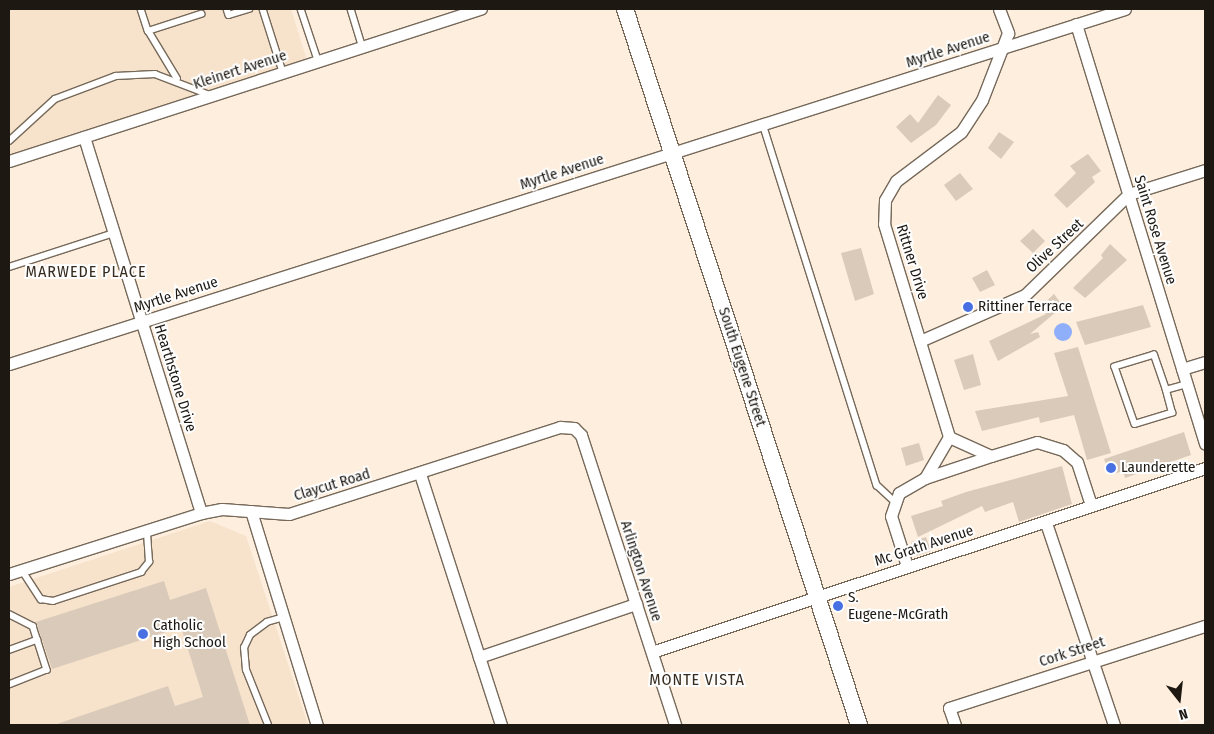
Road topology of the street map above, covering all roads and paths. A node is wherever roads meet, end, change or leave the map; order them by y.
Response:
1 (141, 9) edge
2 (227, 9) edge
3 (249, 9) edge
4 (263, 9) edge
5 (301, 9) edge
6 (351, 9) edge
7 (480, 9) edge
8 (625, 9) edge
9 (999, 9) edge
10 (1124, 9) edge
11 (201, 14) dead end
12 (1076, 24) junction
13 (148, 32) junction
14 (362, 46) junction
15 (1004, 47) junction
16 (318, 60) junction
17 (283, 72) junction
18 (177, 79) junction
19 (210, 95) junction
20 (763, 124) junction
21 (84, 137) junction
22 (9, 141) edge
23 (672, 153) junction
24 (9, 161) edge
25 (1205, 170) edge
26 (1129, 194) junction
27 (114, 233) junction
28 (9, 267) edge
29 (142, 322) junction
30 (920, 340) junction
31 (1205, 362) edge
32 (9, 364) edge
33 (1182, 369) junction
34 (1187, 384) junction
35 (1166, 390) junction
36 (574, 428) joint
37 (949, 437) junction
38 (1205, 444) edge
39 (991, 456) junction
40 (1205, 468) edge
41 (420, 474) junction
42 (925, 478) junction
43 (895, 502) junction
44 (1091, 505) junction
45 (252, 511) junction
46 (201, 513) junction
47 (1046, 523) junction
48 (147, 530) junction
49 (908, 566) junction
50 (22, 570) junction
51 (9, 574) edge
52 (817, 597) junction
53 (636, 604) junction
54 (9, 614) edge
55 (284, 617) junction
56 (1205, 626) edge
57 (37, 640) junction
58 (9, 650) edge
59 (652, 652) junction
60 (479, 657) junction
61 (1093, 661) junction
62 (9, 685) edge
63 (268, 725) edge
64 (317, 725) edge
65 (501, 725) edge
66 (676, 725) edge
67 (859, 725) edge
68 (954, 725) edge
69 (1114, 725) edge

1 - 13 lane
2 - 3 lane
4 - 17 lane
5 - 16 lane
6 - 14 lane
7 - 14 street, Kleinert Avenue
8 - 23 street, South Eugene Street
9 - 15 street
10 - 12 street, Myrtle Avenue
11 - 13 lane
12 - 15 street, Myrtle Avenue
12 - 26 street, Saint Rose Avenue
13 - 18 lane
14 - 16 street, Kleinert Avenue
15 - 20 street, Myrtle Avenue
15 - 30 street, Rittner Drive
16 - 17 street, Kleinert Avenue
17 - 19 street, Kleinert Avenue
18 - 19 lane
18 - 22 lane
19 - 21 street, Kleinert Avenue
20 - 23 street, Myrtle Avenue
20 - 43 lane
21 - 24 street, Kleinert Avenue
21 - 27 street, Hearthstone Drive
23 - 29 street, Myrtle Avenue
23 - 52 street, South Eugene Street
25 - 26 street, Olive Street
26 - 30 street, Olive Street
26 - 33 street, Saint Rose Avenue
27 - 28 lane
27 - 29 street, Hearthstone Drive
29 - 32 street, Myrtle Avenue
29 - 46 street, Hearthstone Drive
30 - 37 street, Rittner Drive
31 - 33 street
33 - 34 street, Saint Rose Avenue
34 - 35 lane
34 - 38 street, Saint Rose Avenue
35 - 35 lane
36 - 41 street, Claycut Road
36 - 53 street, Arlington Avenue
37 - 39 street
37 - 42 street
39 - 42 street
39 - 44 street
40 - 44 street, Mc Grath Avenue
41 - 45 street, Claycut Road
41 - 60 street
42 - 43 street
43 - 49 street
44 - 47 street, Mc Grath Avenue
45 - 46 street, Claycut Road
45 - 55 street
46 - 48 street, Claycut Road
47 - 49 street, Mc Grath Avenue
47 - 61 street
48 - 50 street, Claycut Road
48 - 50 lane
49 - 52 street, Mc Grath Avenue
50 - 51 street, Claycut Road
52 - 59 street, Mc Grath Avenue
52 - 67 street, South Eugene Street
53 - 59 street, Arlington Avenue
53 - 60 street
54 - 57 lane
55 - 63 lane
55 - 64 street
56 - 61 street, Cork Street
57 - 58 lane
57 - 62 lane
59 - 66 street, Arlington Avenue
60 - 65 street
61 - 68 street, Cork Street
61 - 69 street

